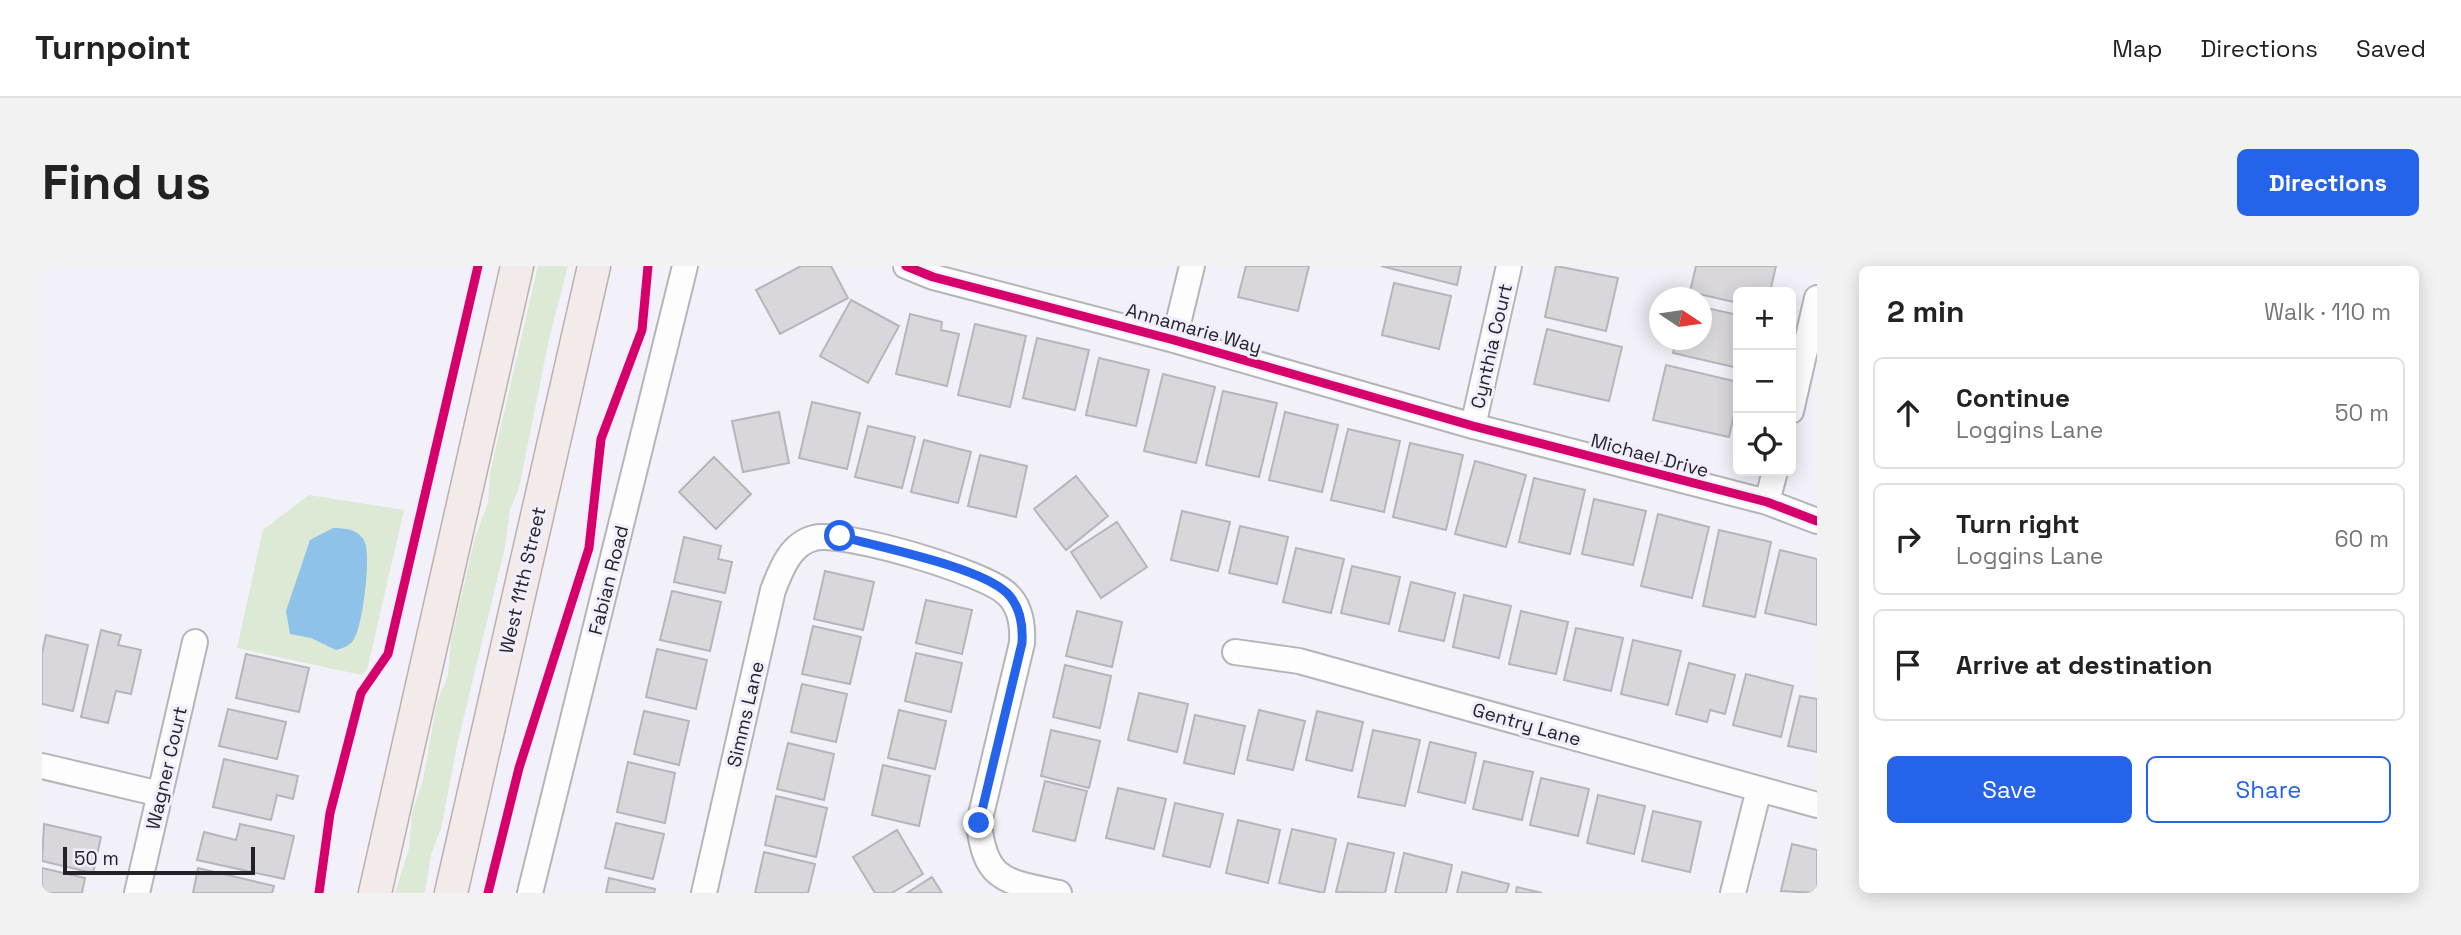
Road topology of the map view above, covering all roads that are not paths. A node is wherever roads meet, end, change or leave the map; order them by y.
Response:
1 (517, 266) edge
2 (594, 266) edge
3 (685, 266) edge
4 (906, 266) edge
5 (1192, 266) edge
6 (1509, 266) edge
7 (1817, 298) edge
8 (1174, 340) junction
9 (1796, 389) edge
10 (1472, 426) junction
11 (1774, 476) edge
12 (1767, 502) junction
13 (1817, 521) edge
14 (195, 642) dead end
15 (1235, 652) dead end
16 (42, 766) edge
17 (1759, 789) junction
18 (160, 794) junction
19 (1817, 805) edge
20 (137, 893) edge
21 (374, 893) edge
22 (451, 893) edge
23 (530, 893) edge
24 (704, 893) edge
25 (1059, 893) edge
26 (1733, 893) edge

1 - 21 main road
2 - 22 main road, West 11th Street
3 - 23 street, Fabian Road
4 - 8 street, Annamarie Way
5 - 8 street
6 - 10 street, Cynthia Court
7 - 9 street
8 - 10 street, Annamarie Way
10 - 12 street, Michael Drive
11 - 12 street
12 - 13 street, Michael Drive
14 - 18 street, Wagner Court
15 - 17 street, Gentry Lane
16 - 18 street
17 - 19 street, Gentry Lane
17 - 26 street
18 - 20 street, Wagner Court
24 - 25 street, Simms Lane

